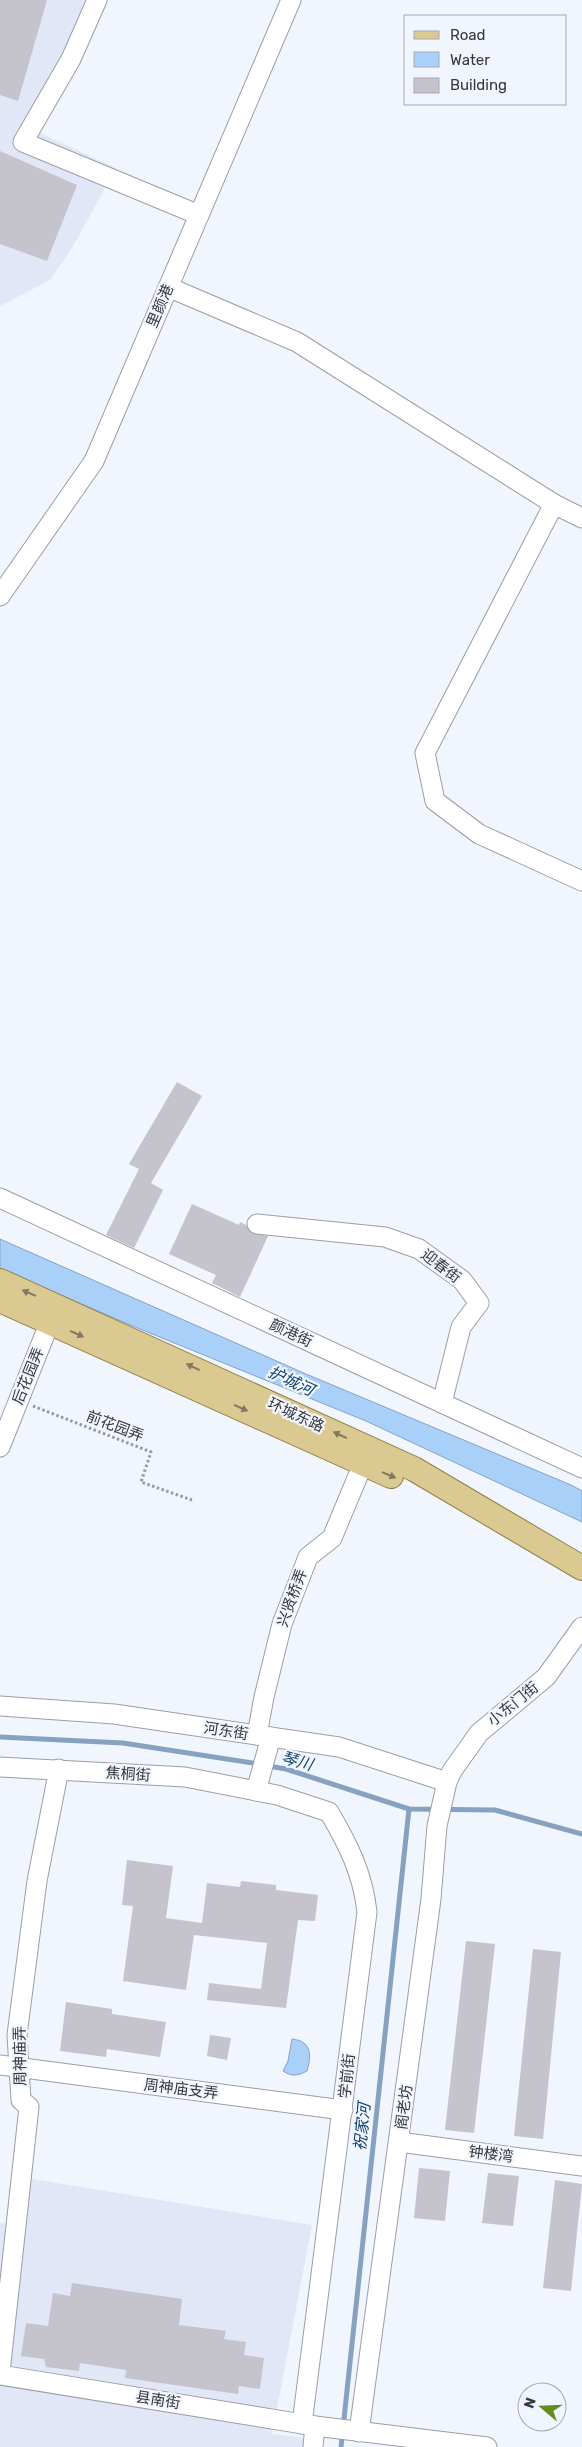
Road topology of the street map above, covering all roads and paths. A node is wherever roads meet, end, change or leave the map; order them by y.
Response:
1 (97, 0) edge
2 (291, 0) edge
3 (198, 215) junction
4 (168, 287) junction
5 (554, 504) junction
6 (582, 518) edge
7 (0, 596) edge
8 (582, 880) edge
9 (0, 1198) edge
10 (257, 1224) dead end
11 (0, 1281) edge
12 (0, 1300) edge
13 (54, 1313) junction
14 (19, 1400) junction
15 (442, 1403) junction
16 (0, 1447) edge
17 (367, 1456) junction
18 (582, 1468) edge
19 (192, 1500) dead end
20 (582, 1568) edge
21 (582, 1586) edge
22 (582, 1627) edge
23 (0, 1706) edge
24 (264, 1736) junction
25 (0, 1767) edge
26 (59, 1769) junction
27 (446, 1790) junction
28 (256, 1791) junction
29 (9, 2067) edge
30 (343, 2110) junction
31 (399, 2142) junction
32 (582, 2166) edge
33 (0, 2373) edge
34 (309, 2425) junction
35 (369, 2437) edge
36 (313, 2447) edge
37 (488, 2447) edge

1 - 3 street
2 - 3 street, 里颜港
3 - 4 street, 里颜港
4 - 5 street
4 - 7 street, 里颜港
5 - 6 street
5 - 8 street
9 - 15 street, 颜港街
10 - 15 street, 迎春街
13 -> 11 main road, 环城东路
12 - 13 main road, 环城东路
13 - 14 street, 后花园弄
13 - 17 main road, 环城东路
14 - 16 street, 后花园弄
14 - 19 path, 前花园弄
15 - 18 street, 颜港街
17 - 20 main road, 环城东路
17 -> 21 main road, 环城东路
17 - 24 street, 兴贤桥弄
22 - 27 street, 小东门街
23 - 24 street, 河东街
24 - 27 street, 河东街
24 - 28 street, 兴贤桥弄
25 - 26 street, 焦桐街
26 - 28 street, 焦桐街
26 - 29 street, 周神庙弄
27 - 31 street, 阁老坊
28 - 30 street, 学前街
29 - 30 street, 周神庙支弄
29 - 33 street, 周神庙弄
30 - 34 street, 学前街
31 - 32 street, 钟楼湾
31 - 35 street, 阁老坊
33 - 34 street, 县南街
34 - 35 street, 县南街
34 - 36 street, 学前街
35 - 37 street, 县南街

